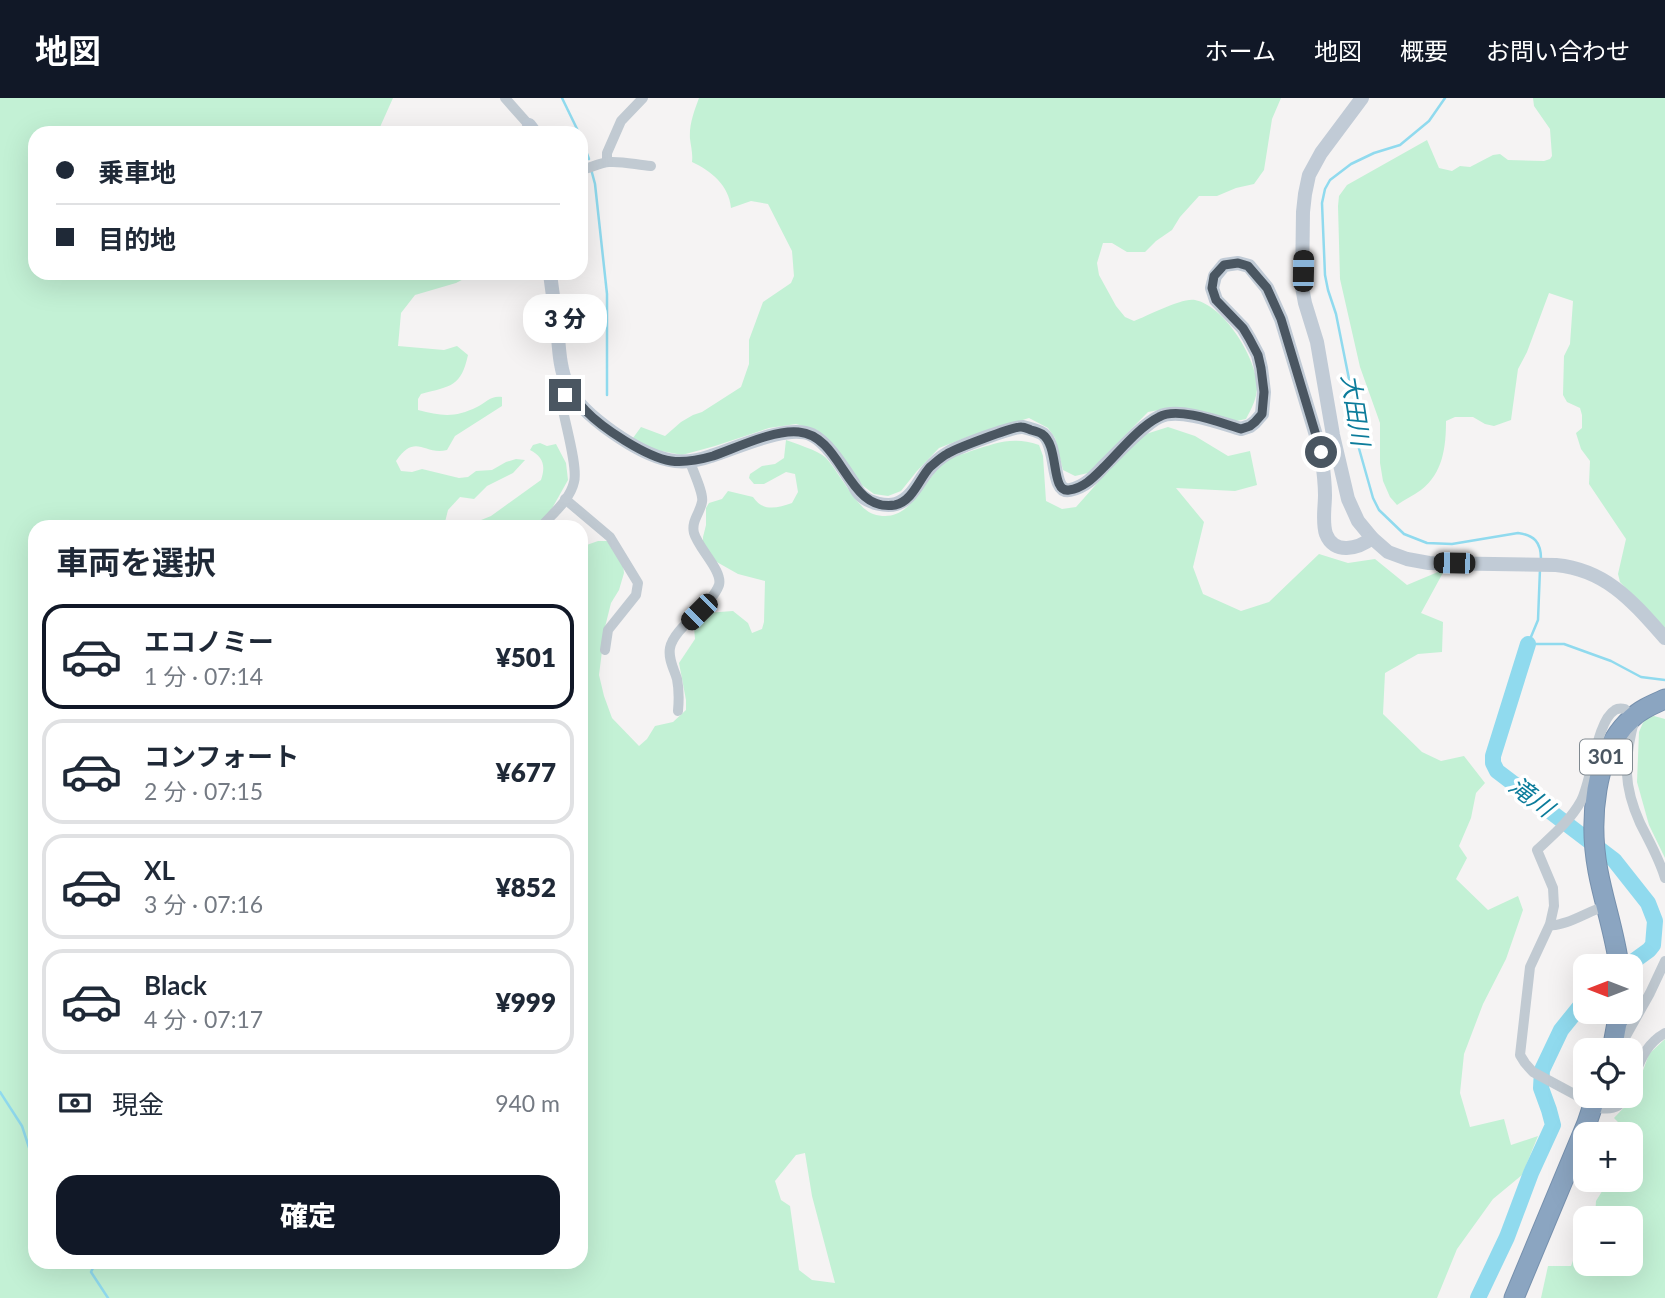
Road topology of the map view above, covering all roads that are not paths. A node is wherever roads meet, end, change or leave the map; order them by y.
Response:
1 (505, 98) edge
2 (643, 98) edge
3 (1362, 98) edge
4 (529, 126) edge
5 (607, 162) junction
6 (651, 166) dead end
7 (588, 168) edge
8 (551, 280) edge
9 (569, 389) junction
10 (690, 462) junction
11 (565, 499) junction
12 (547, 520) edge
13 (1371, 538) junction
14 (1665, 638) edge
15 (605, 650) dead end
16 (1662, 704) edge
17 (678, 710) dead end
18 (1630, 712) junction
19 (1665, 878) edge
20 (1606, 906) junction
21 (1550, 925) junction
22 (1617, 954) edge
23 (1665, 961) edge
24 (1665, 1033) edge
25 (1625, 1038) edge
26 (1643, 1056) edge
27 (1573, 1090) edge
28 (1591, 1108) edge
29 (1566, 1172) junction
30 (1503, 1298) edge
31 (1514, 1298) edge
32 (1528, 1298) edge

1 - 4 street
2 - 5 street
3 - 13 street
5 - 6 street
5 - 7 street
8 - 9 street
9 - 10 street
9 - 11 street
10 - 13 street
10 - 17 street
11 - 12 street
11 - 15 street
13 - 14 street
16 - 18 highway, 301
18 - 19 street
18 - 20 highway, 301
18 - 21 street
20 - 21 street
20 - 22 highway, 301
21 - 27 street
23 - 25 street
24 - 26 street
28 - 29 highway
29 - 30 highway
29 - 31 highway
29 - 32 highway

